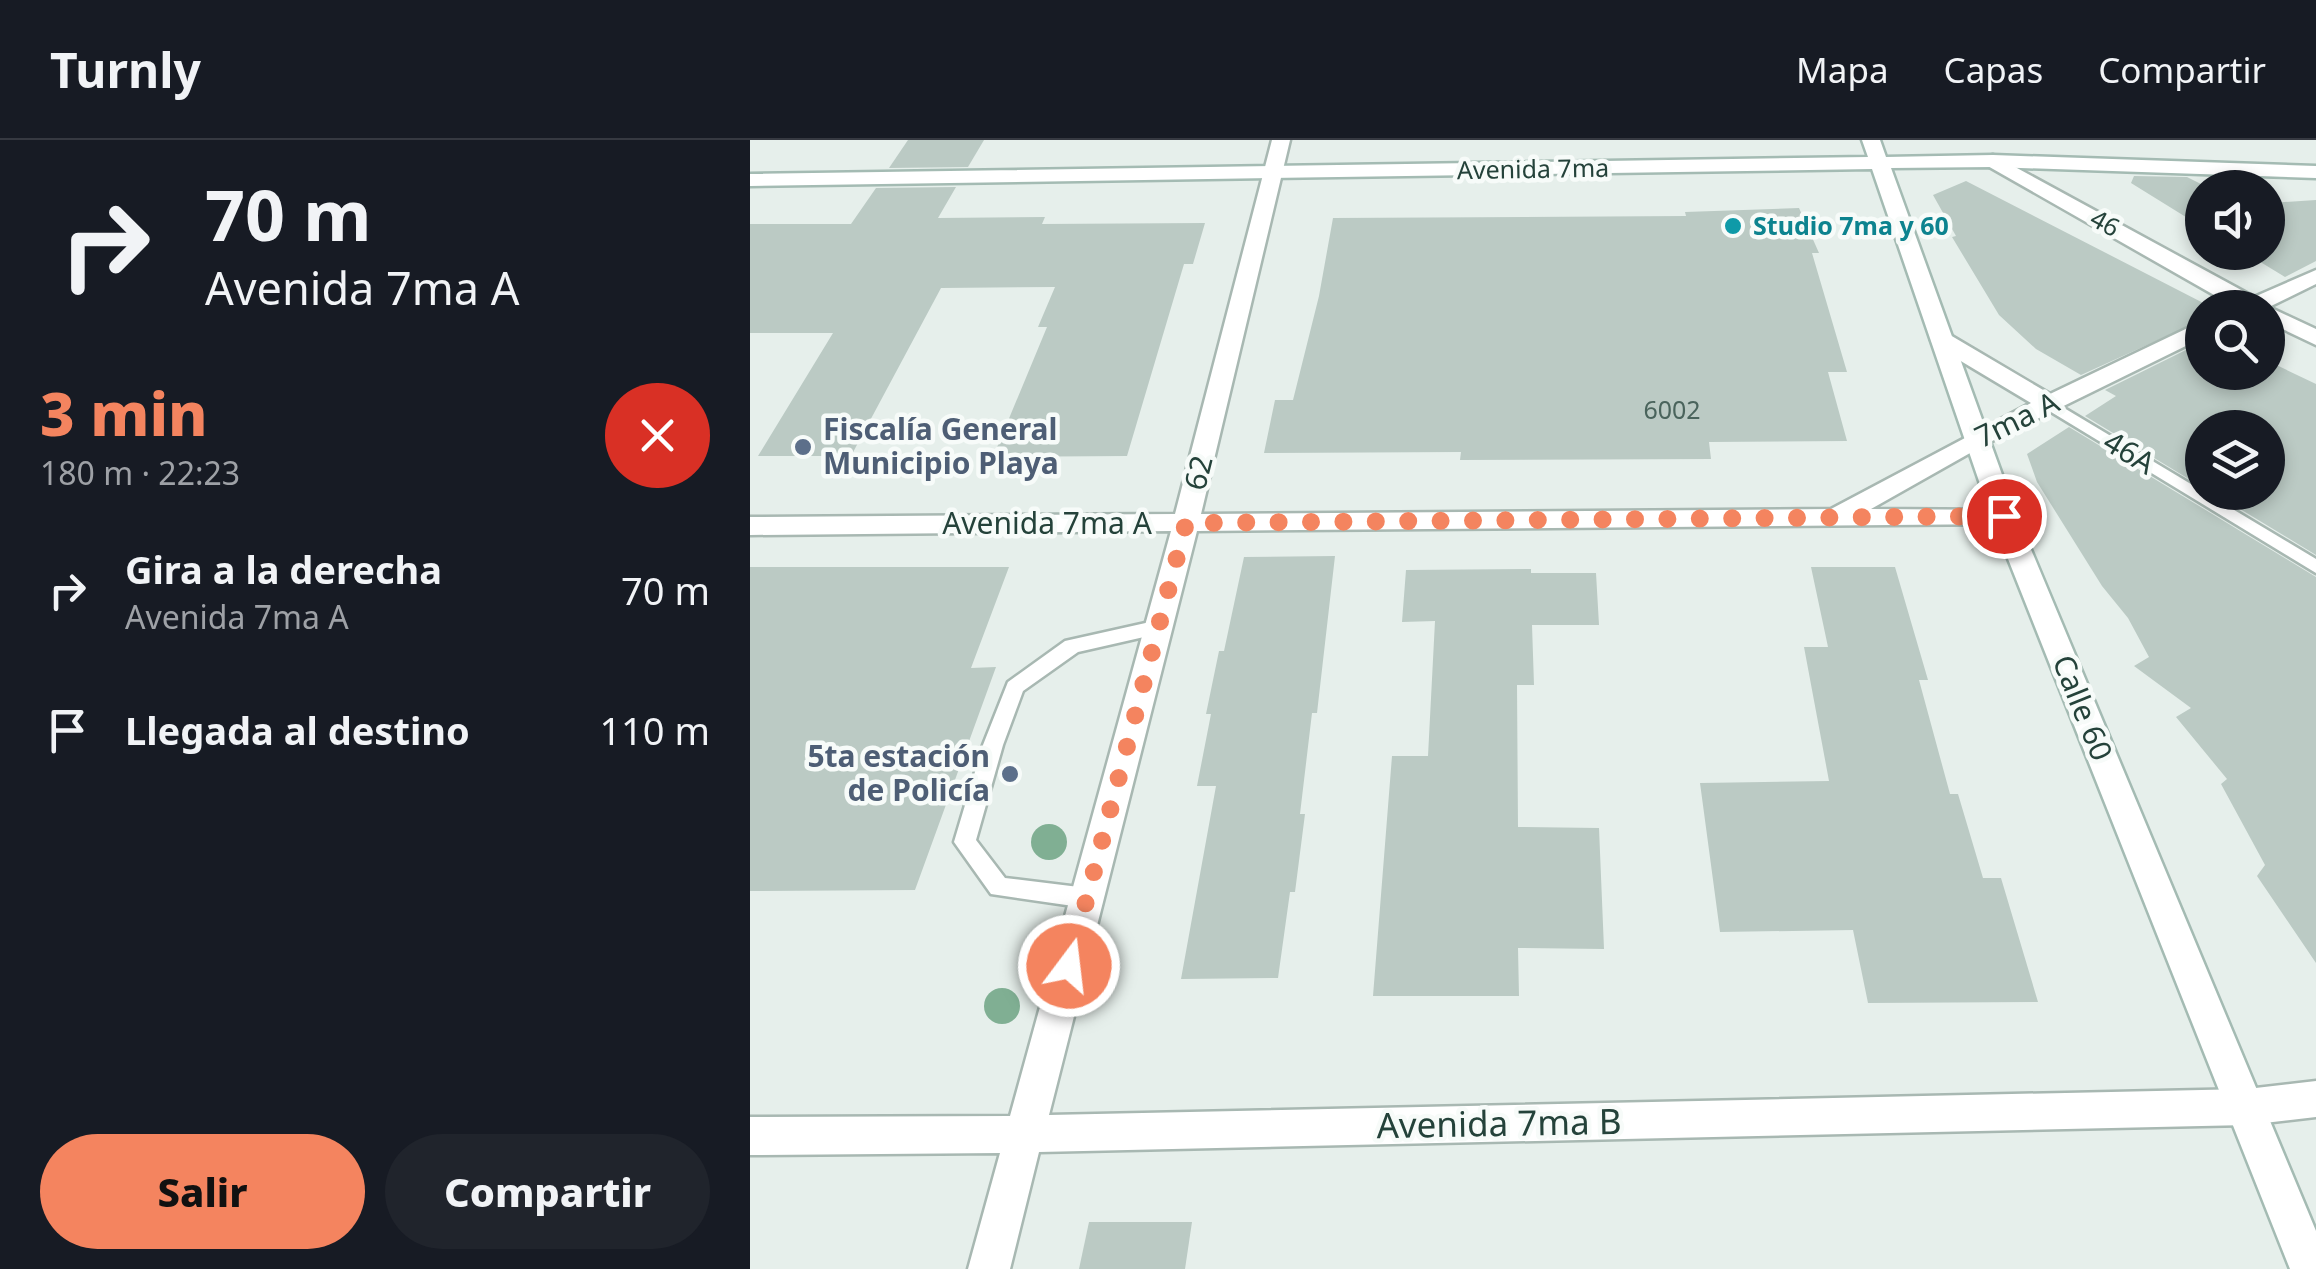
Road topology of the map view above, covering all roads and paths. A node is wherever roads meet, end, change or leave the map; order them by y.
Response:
1 (1281, 140) edge
2 (1953, 140) edge
3 (1876, 151) edge
4 (1993, 161) junction
5 (2316, 172) edge
6 (1274, 174) junction
7 (750, 180) edge
8 (2316, 276) edge
9 (2224, 290) edge
10 (2285, 293) edge
11 (2285, 322) edge
12 (2185, 338) edge
13 (2316, 338) edge
14 (1942, 340) junction
15 (2049, 404) junction
16 (1977, 439) junction
17 (2004, 516) junction
18 (1835, 518) junction
19 (1186, 523) junction
20 (750, 526) edge
21 (2316, 567) edge
22 (1159, 627) junction
23 (1087, 898) junction
24 (2316, 1099) edge
25 (2247, 1107) junction
26 (1024, 1134) junction
27 (750, 1136) edge
28 (989, 1269) edge
29 (2311, 1269) edge

1 - 6 street, 62
2 - 4 street, 46
3 - 4 street, Avenida 7ma
3 - 6 street, Avenida 7ma
3 - 14 street, Calle 60
4 - 5 street, Avenida 7ma
4 - 9 street, 46
6 - 7 street, Avenida 7ma
6 - 19 street, 62
8 - 10 street
11 - 13 street, 46
12 - 15 street, 7ma A
14 - 15 street, 46A
14 - 16 street, Calle 60
15 - 16 street, 7ma A
15 - 21 lane, 46A
16 - 17 street, Calle 60
16 - 18 street, 7ma A
17 - 18 street, Avenida 7ma A
17 - 25 street, Calle 60
18 - 19 street, Avenida 7ma A
19 - 20 street, Avenida 7ma A
19 - 22 street, 62
22 - 23 street, 62
22 - 23 lane
23 - 26 street, 62
24 - 25 street, Avenida 7ma B
25 - 26 street, Avenida 7ma B
25 - 29 street, Calle 60
26 - 27 street, Avenida 7ma B
26 - 28 street, 62

